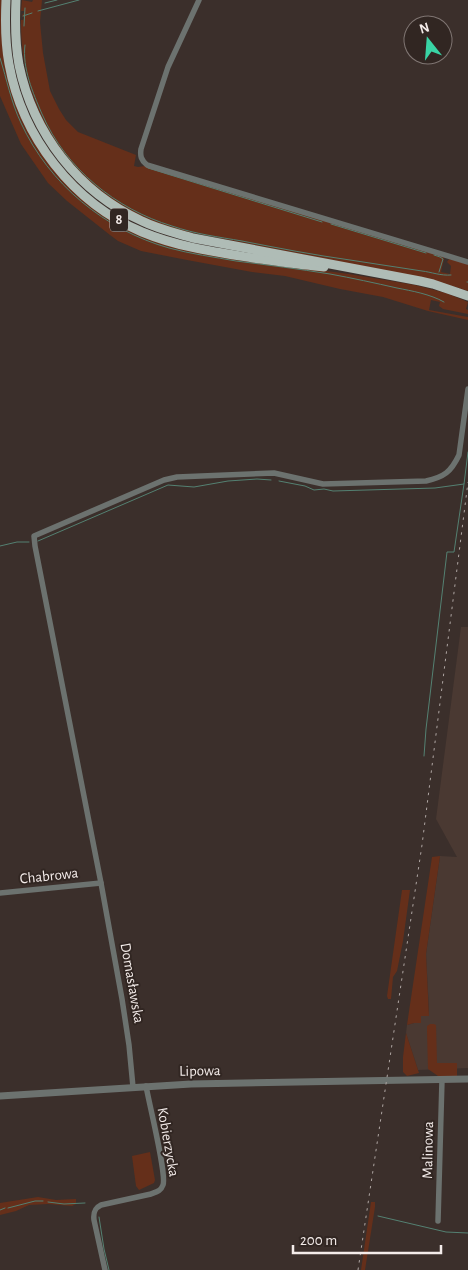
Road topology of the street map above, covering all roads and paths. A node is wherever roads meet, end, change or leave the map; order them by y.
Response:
1 (6, 0) edge
2 (16, 0) edge
3 (200, 0) edge
4 (468, 262) edge
5 (374, 273) junction
6 (468, 296) edge
7 (468, 389) edge
8 (101, 883) junction
9 (0, 893) edge
10 (468, 1079) edge
11 (442, 1080) junction
12 (146, 1086) junction
13 (133, 1087) junction
14 (0, 1096) edge
15 (438, 1222) dead end
16 (105, 1270) edge

1 - 5 highway, 8
2 - 5 highway, 8
3 - 4 street
5 - 6 highway, 8
7 - 8 street, Domasławska
8 - 9 street, Chabrowa
8 - 13 street, Domasławska
10 - 11 street, Lipowa
11 - 12 street, Lipowa
11 - 15 street, Malinowa
12 - 13 street, Lipowa
12 - 16 street, Kobierzycka
13 - 14 street, Lipowa

